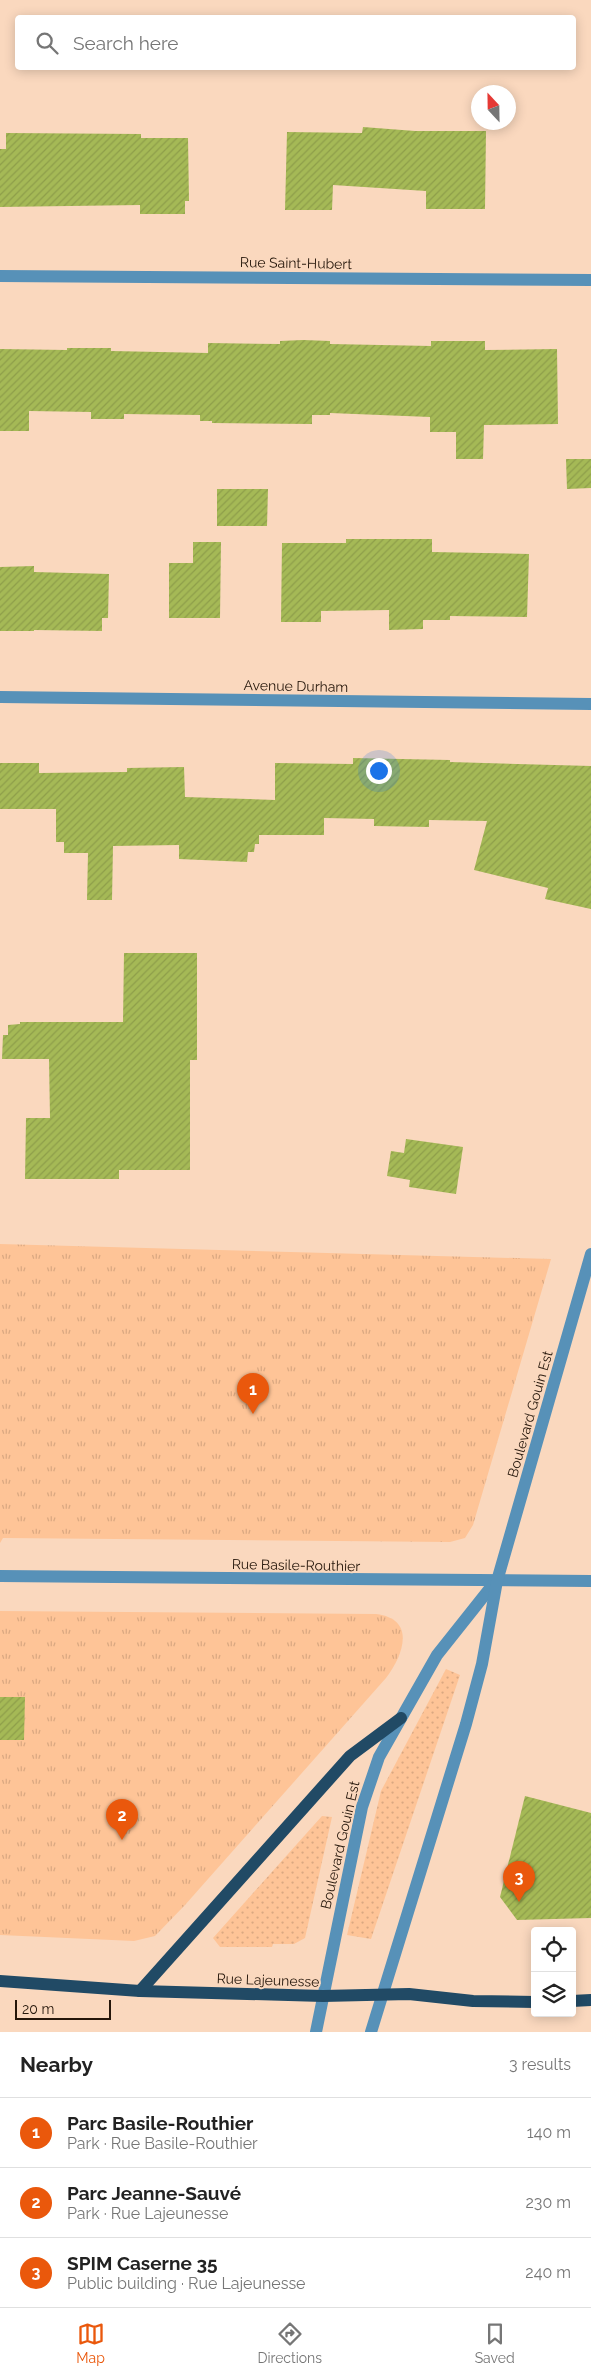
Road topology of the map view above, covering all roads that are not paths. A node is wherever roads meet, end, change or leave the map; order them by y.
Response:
1 (0, 276) edge
2 (591, 280) edge
3 (0, 698) edge
4 (591, 704) edge
5 (591, 1254) edge
6 (0, 1576) edge
7 (496, 1580) junction
8 (591, 1581) edge
9 (401, 1718) junction
10 (0, 1981) edge
11 (140, 1991) junction
12 (383, 1995) junction
13 (323, 1996) junction
14 (591, 2000) edge
15 (576, 2001) edge
16 (531, 2002) edge
17 (316, 2032) edge
18 (371, 2032) edge

1 - 2 street, Rue Saint-Hubert
3 - 4 street, Avenue Durham
5 - 7 street, Boulevard Gouin Est
6 - 7 street, Rue Basile-Routhier
7 - 8 street, Rue Basile-Routhier
7 - 9 street, Boulevard Gouin Est
7 - 12 street, Boulevard Gouin Est
9 - 11 main road
9 - 13 street, Boulevard Gouin Est
10 - 11 main road, Rue Lajeunesse
11 - 13 main road, Rue Lajeunesse
12 - 13 main road, Rue Lajeunesse
12 - 16 main road, Rue Lajeunesse
12 - 18 street, Boulevard Gouin Est
13 - 17 street, Boulevard Gouin Est
14 - 15 main road

